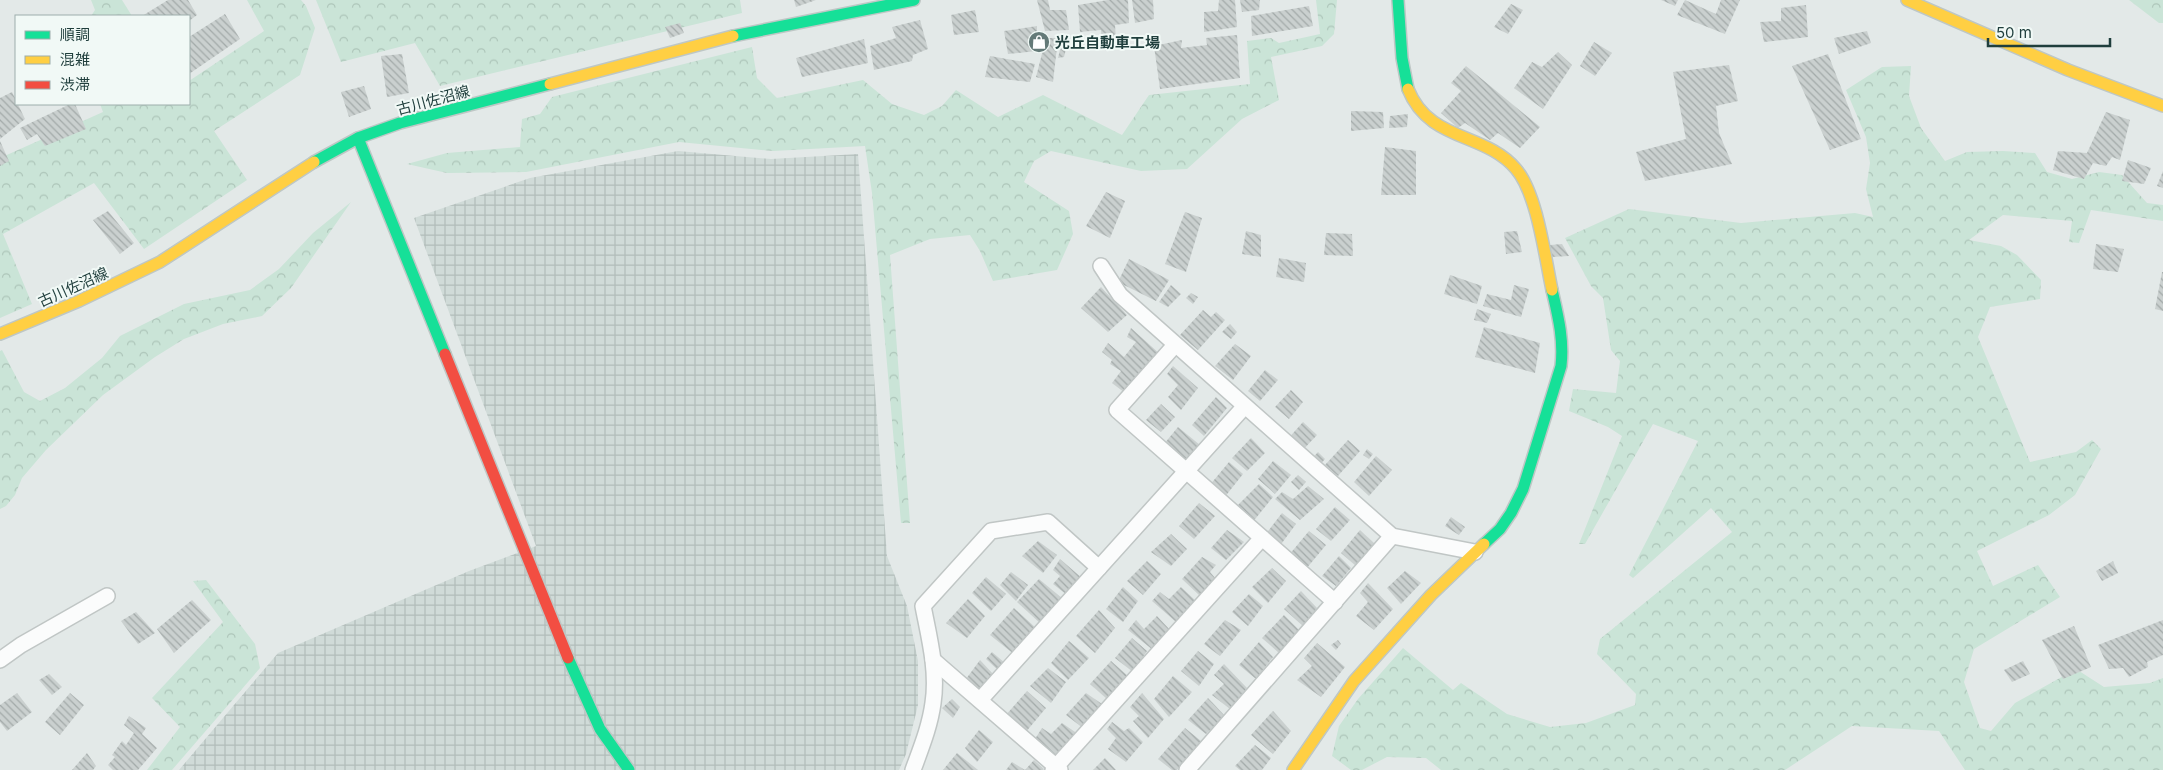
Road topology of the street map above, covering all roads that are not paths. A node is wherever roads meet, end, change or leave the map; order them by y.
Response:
1 (914, 0) edge
2 (1398, 0) edge
3 (1908, 0) edge
4 (2163, 106) edge
5 (358, 138) junction
6 (1101, 266) dead end
7 (0, 334) edge
8 (1176, 345) junction
9 (1244, 407) junction
10 (1186, 471) junction
11 (1392, 536) junction
12 (1262, 538) junction
13 (1475, 552) junction
14 (1100, 568) junction
15 (107, 596) dead end
16 (1335, 602) junction
17 (0, 660) edge
18 (933, 660) junction
19 (980, 700) junction
20 (1056, 769) edge
21 (629, 770) edge
22 (913, 770) edge
23 (1187, 770) edge
24 (1293, 770) edge

1 - 5 street, 古川佐沼線
2 - 13 street
3 - 4 street
5 - 7 street, 古川佐沼線
5 - 21 street
6 - 8 street
8 - 9 street
8 - 10 street
9 - 10 street
9 - 11 street
10 - 12 street
10 - 14 street
11 - 13 street
11 - 16 street
12 - 16 street
12 - 20 street
13 - 24 street
14 - 18 street
14 - 19 street
15 - 17 street
16 - 23 street
18 - 19 street
18 - 22 street
19 - 20 street

